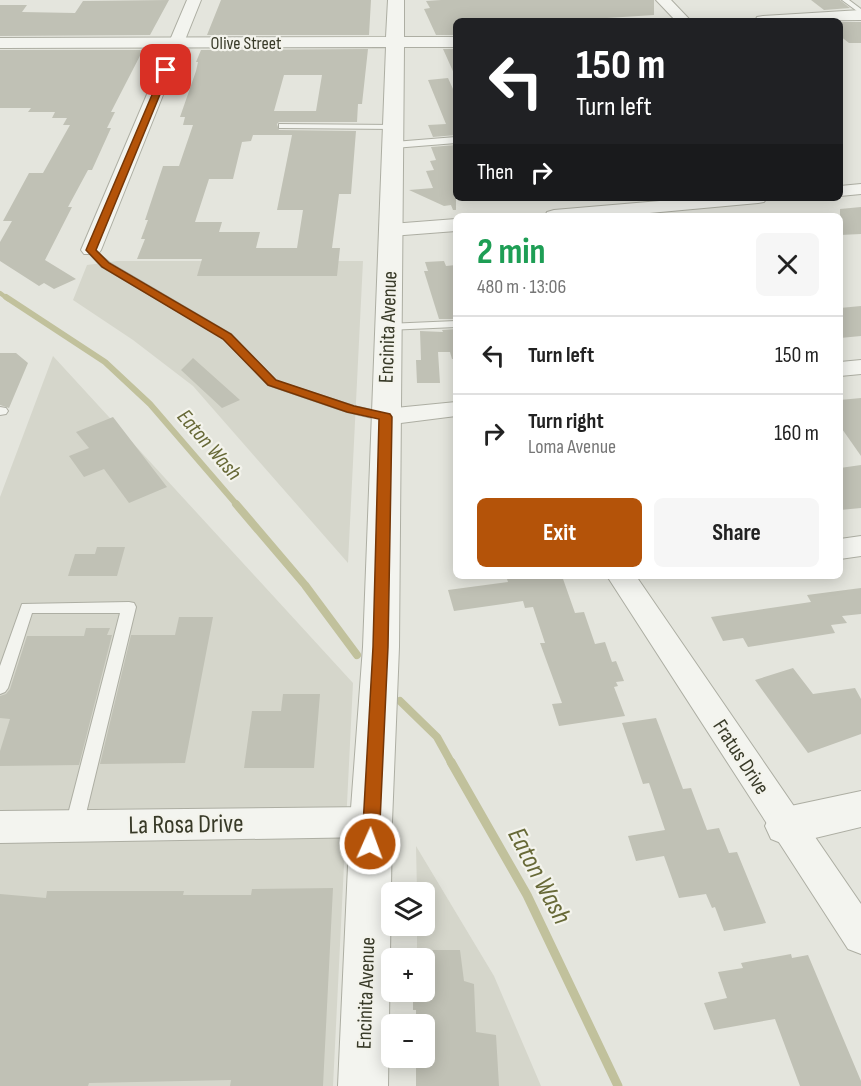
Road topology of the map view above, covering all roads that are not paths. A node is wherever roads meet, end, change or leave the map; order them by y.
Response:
1 (194, 0) edge
2 (396, 0) edge
3 (663, 0) edge
4 (845, 0) edge
5 (861, 13) edge
6 (681, 18) edge
7 (800, 18) edge
8 (453, 42) edge
9 (0, 43) edge
10 (177, 43) junction
11 (394, 43) junction
12 (282, 126) dead end
13 (394, 136) junction
14 (453, 140) edge
15 (861, 189) edge
16 (843, 191) edge
17 (724, 201) edge
18 (588, 213) edge
19 (453, 225) edge
20 (391, 230) junction
21 (91, 250) joint
22 (453, 324) edge
23 (387, 327) junction
24 (861, 367) edge
25 (843, 369) edge
26 (453, 410) edge
27 (386, 417) junction
28 (861, 546) edge
29 (843, 549) edge
30 (630, 579) edge
31 (0, 688) edge
32 (861, 810) edge
33 (371, 822) junction
34 (74, 826) junction
35 (786, 826) junction
36 (0, 827) edge
37 (861, 936) edge
38 (363, 1086) edge

1 - 10 street
2 - 11 street, Encinita Avenue
3 - 6 street
4 - 5 lane
5 - 7 street
8 - 11 street, Olive Street
9 - 10 street, Olive Street
10 - 11 street, Olive Street
10 - 21 street
11 - 13 street, Encinita Avenue
12 - 13 lane
13 - 14 lane
13 - 20 street, Encinita Avenue
15 - 16 street
17 - 18 street
19 - 20 street
20 - 23 street, Encinita Avenue
21 - 27 lane
22 - 23 lane
23 - 27 street, Encinita Avenue
24 - 25 street
26 - 27 street
27 - 33 street, Encinita Avenue
28 - 29 street
30 - 35 street, Fratus Drive
31 - 34 lane
32 - 35 street
33 - 34 street, La Rosa Drive
33 - 38 street, Encinita Avenue
34 - 36 street, La Rosa Drive
35 - 37 street, Fratus Drive

